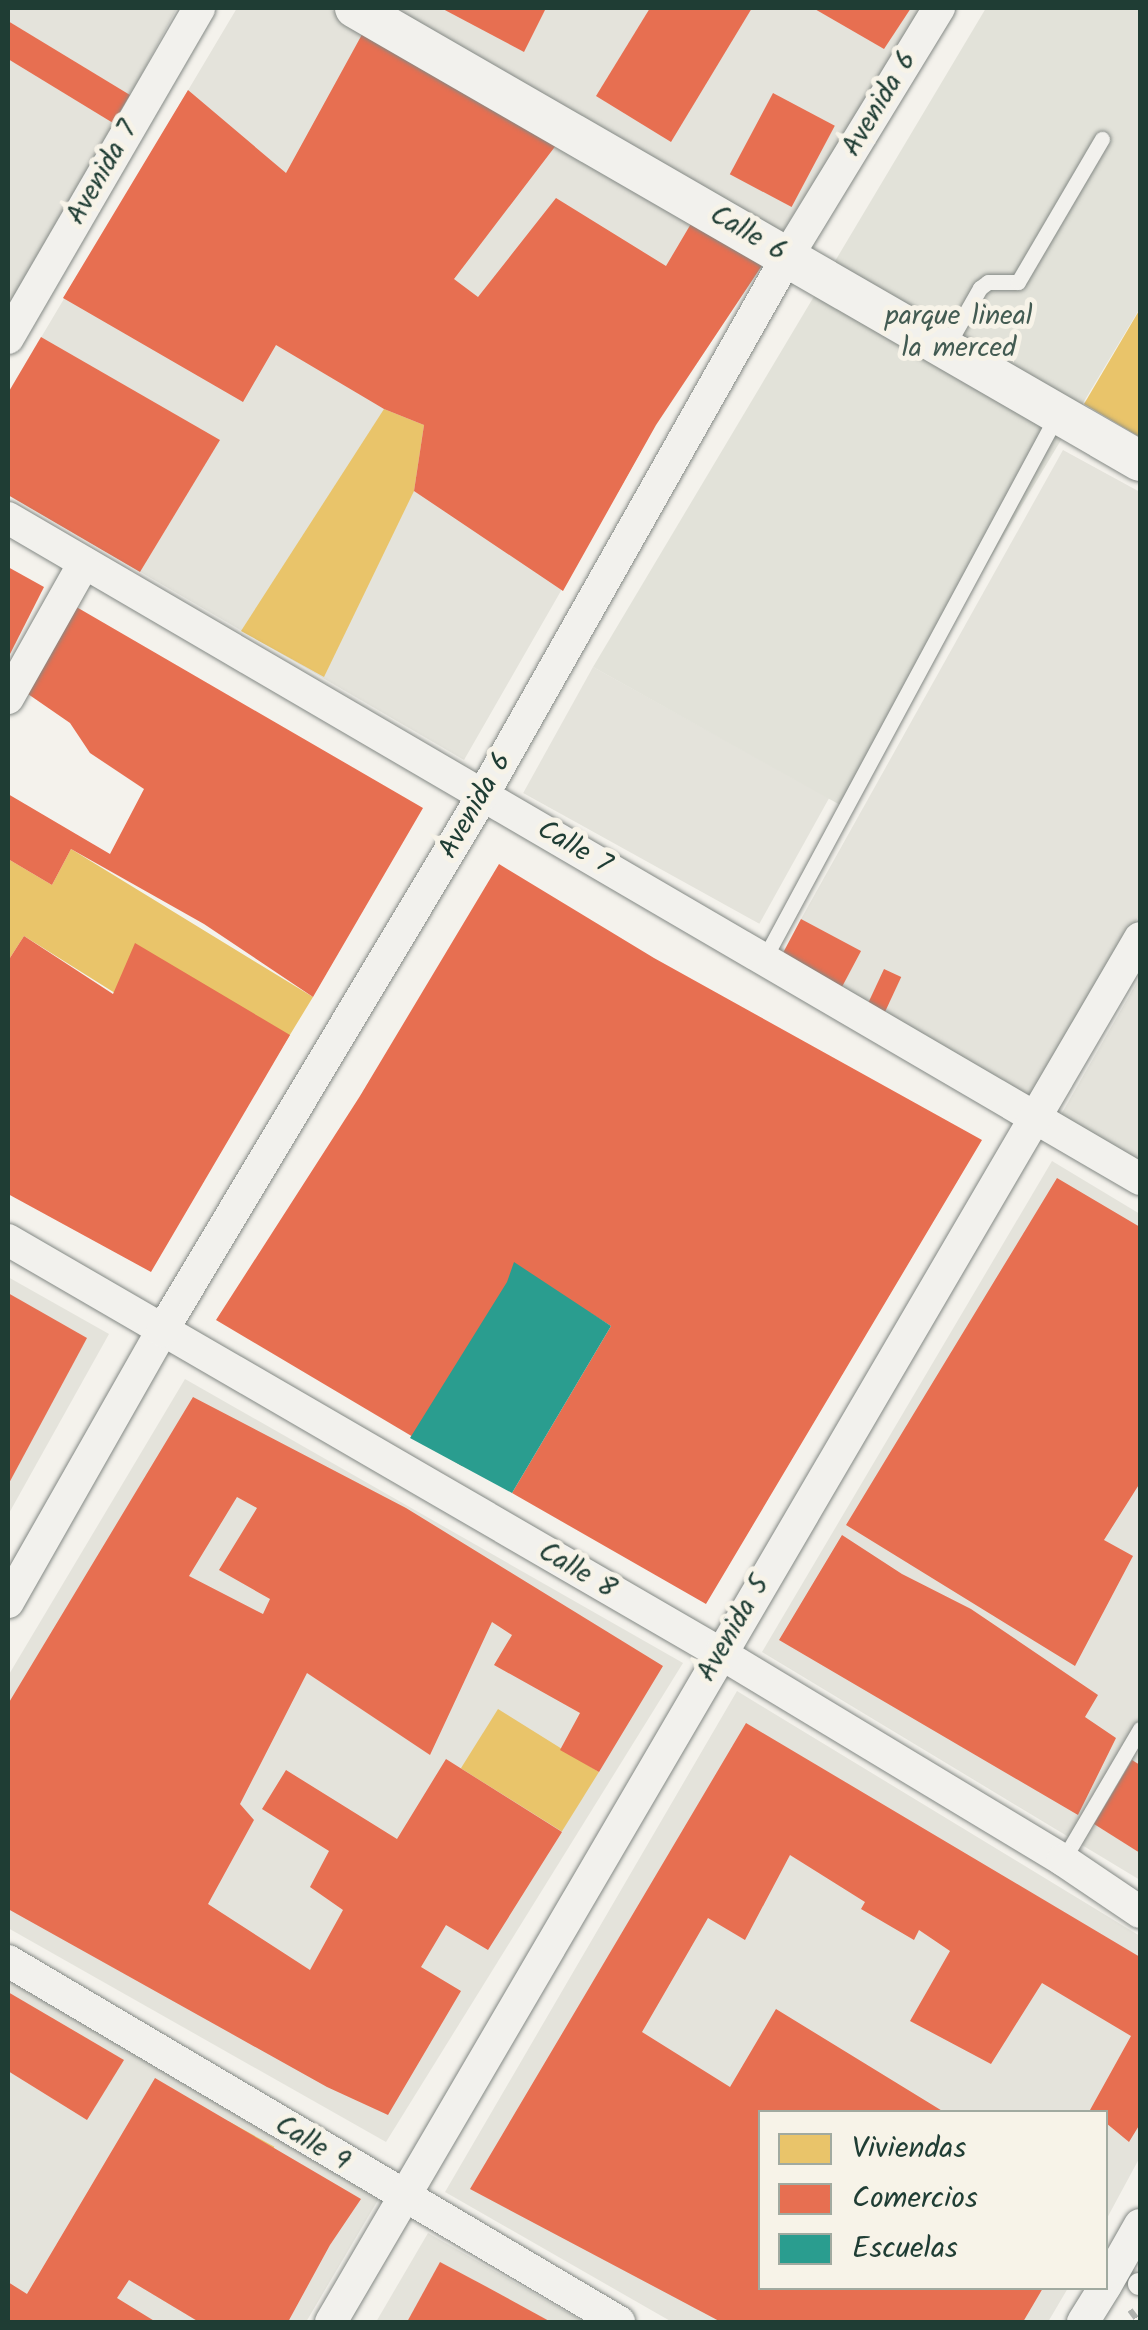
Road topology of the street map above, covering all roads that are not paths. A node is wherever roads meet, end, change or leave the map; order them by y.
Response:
1 (199, 8) edge
2 (355, 8) edge
3 (940, 8) edge
4 (1102, 139) dead end
5 (787, 257) junction
6 (8, 338) edge
7 (945, 349) junction
8 (1058, 414) junction
9 (1140, 461) edge
10 (8, 518) edge
11 (84, 562) junction
12 (8, 698) edge
13 (484, 795) junction
14 (1140, 938) edge
15 (764, 960) junction
16 (1034, 1117) junction
17 (1140, 1179) edge
18 (8, 1240) edge
19 (162, 1331) junction
20 (8, 1602) edge
21 (720, 1653) junction
22 (1140, 1729) edge
23 (1062, 1860) junction
24 (1140, 1912) edge
25 (8, 1962) edge
26 (405, 2199) junction
27 (1140, 2224) edge
28 (1108, 2281) edge
29 (1103, 2290) edge
30 (331, 2322) edge
31 (619, 2322) edge
32 (1084, 2322) edge

1 - 6 street, Avenida 7
2 - 5 street, Calle 6
3 - 5 street, Avenida 6
4 - 7 lane
5 - 7 street, Calle 6
5 - 13 street, Avenida 6
7 - 8 street, Calle 6
8 - 9 street, Calle 6
8 - 15 lane
10 - 11 street, Calle 7
11 - 12 street
11 - 13 street, Calle 7
13 - 15 street, Calle 7
13 - 19 street, Avenida 6
14 - 16 street, Avenida 5
15 - 16 street, Calle 7
16 - 17 street, Calle 7
16 - 21 street, Avenida 5
18 - 19 street, Calle 8
19 - 20 street, Avenida 6
19 - 21 street, Calle 8
21 - 23 street, Calle 8
21 - 26 street, Avenida 5
22 - 23 lane
23 - 24 street, Calle 8
25 - 26 street, Calle 9
26 - 30 street, Avenida 5
26 - 31 street, Calle 9
27 - 28 street
29 - 32 street

